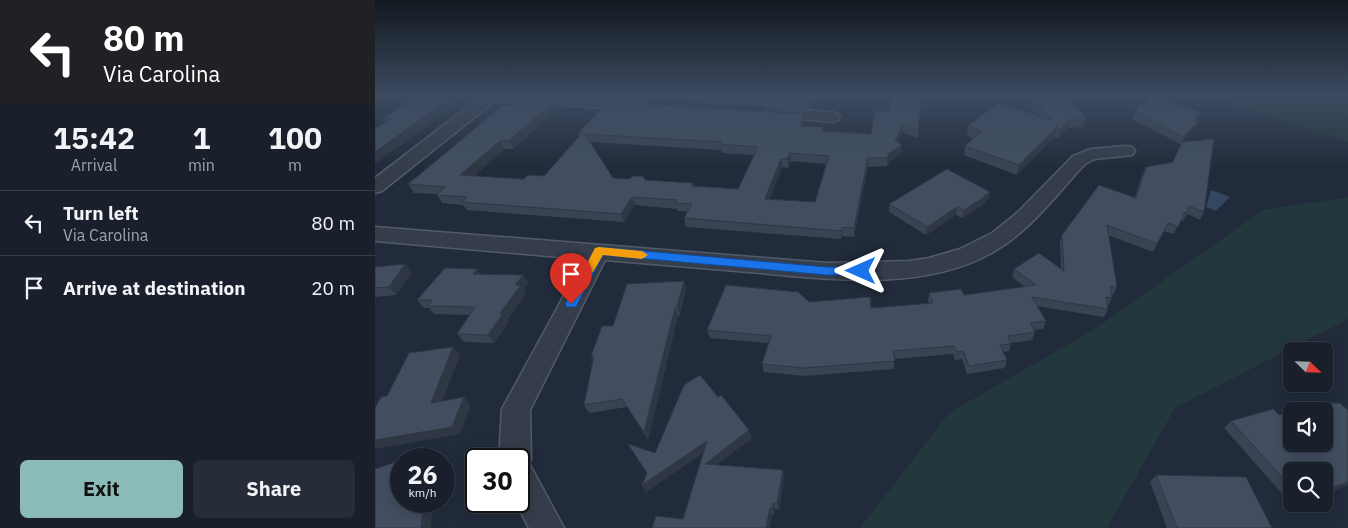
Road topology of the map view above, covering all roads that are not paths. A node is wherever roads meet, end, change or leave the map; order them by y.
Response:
1 (461, 120) edge
2 (1125, 151) dead end
3 (375, 187) edge
4 (375, 234) edge
5 (599, 251) junction
6 (515, 448) edge
7 (530, 496) edge
8 (547, 528) edge

1 - 3 street
2 - 5 street
4 - 5 street
5 - 6 street
7 - 8 street

